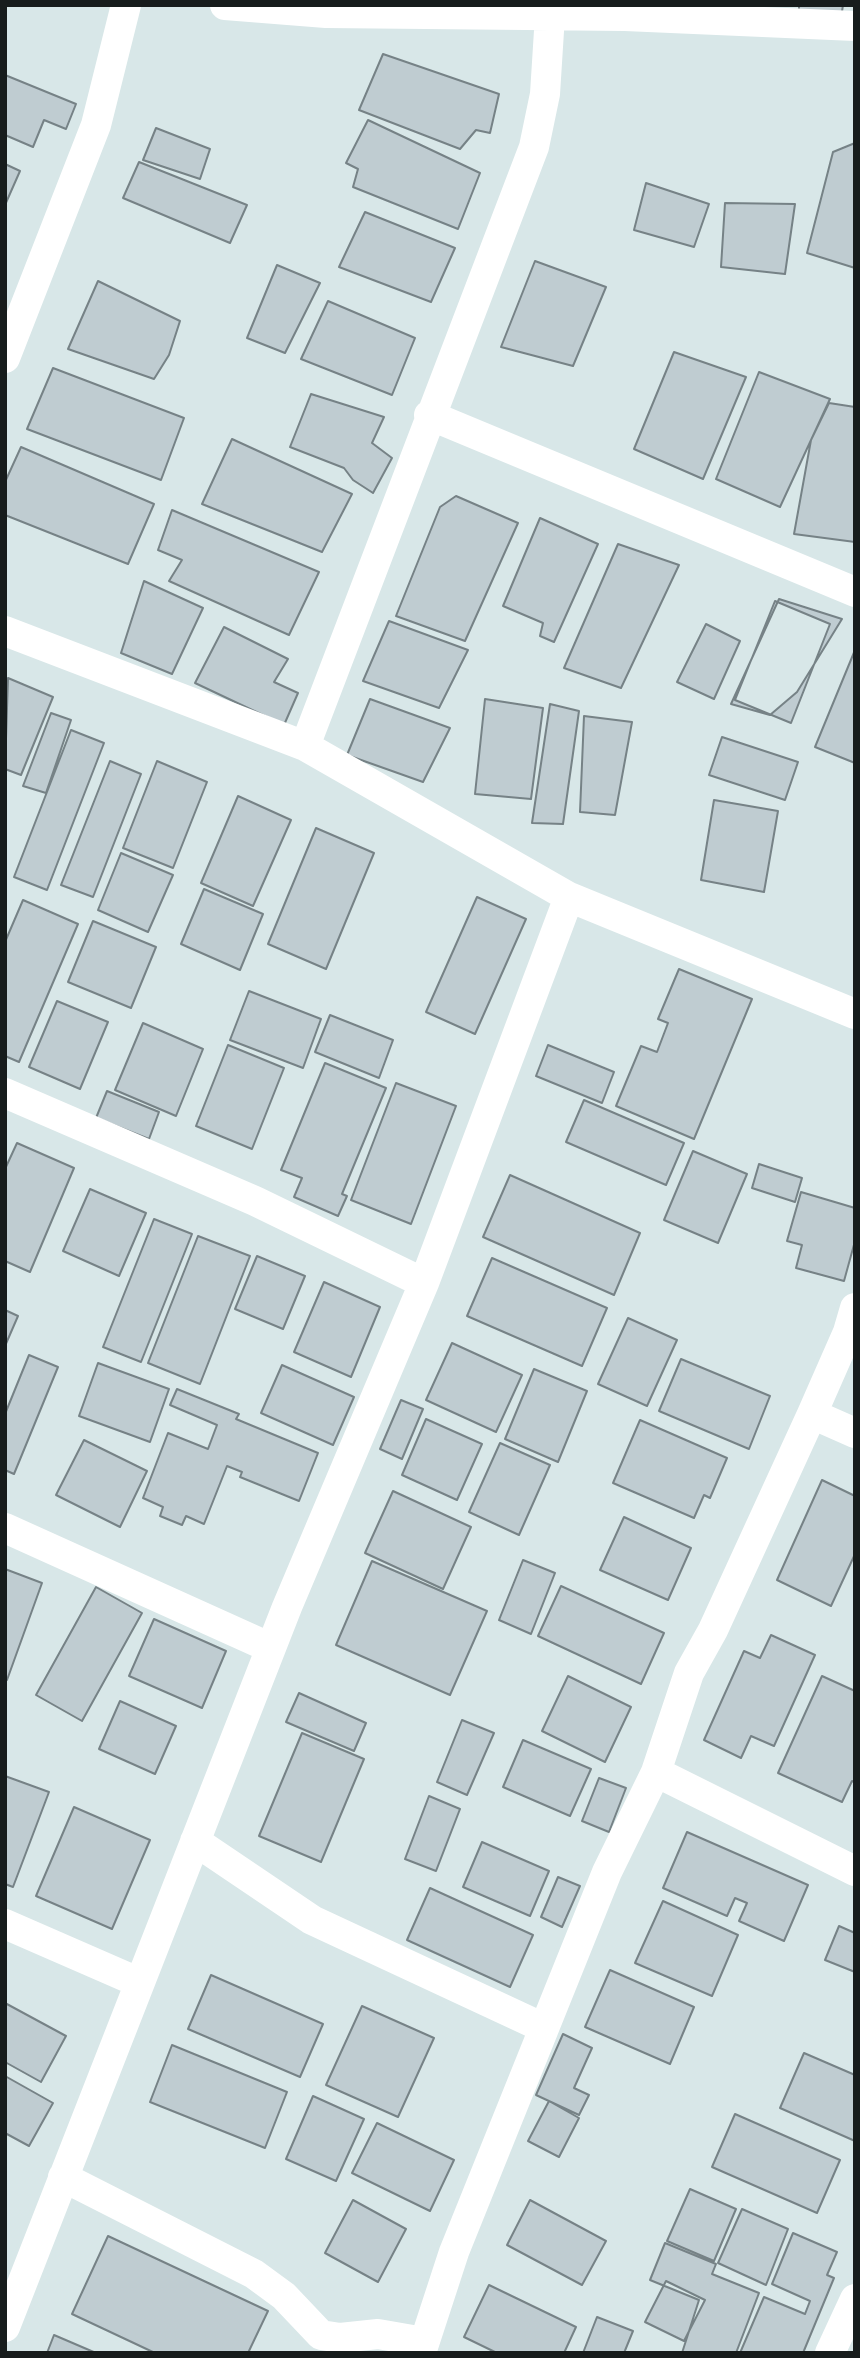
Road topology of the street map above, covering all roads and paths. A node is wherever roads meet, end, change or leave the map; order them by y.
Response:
1 (126, 5) edge
2 (225, 5) edge
3 (551, 15) junction
4 (855, 26) edge
5 (5, 358) edge
6 (429, 415) junction
7 (855, 592) edge
8 (5, 631) edge
9 (305, 746) junction
10 (569, 897) junction
11 (855, 1014) edge
12 (5, 1093) edge
13 (424, 1283) junction
14 (855, 1308) edge
15 (812, 1414) junction
16 (855, 1433) edge
17 (5, 1528) edge
18 (271, 1648) junction
19 (656, 1772) junction
20 (195, 1841) junction
21 (855, 1871) edge
22 (5, 1924) edge
23 (138, 1982) junction
24 (544, 2028) junction
25 (63, 2177) junction
26 (855, 2299) edge
27 (5, 2327) edge
28 (422, 2347) edge
29 (830, 2353) edge

1 - 5 street
2 - 3 street
3 - 4 street
3 - 6 street
6 - 7 street
6 - 9 street
8 - 9 street
9 - 10 street
10 - 11 street
10 - 13 street
12 - 13 street
13 - 18 street
14 - 15 street
15 - 16 street
15 - 19 street
17 - 18 street
18 - 20 street
19 - 21 street
19 - 24 street
20 - 23 street
20 - 24 street
22 - 23 street
23 - 25 street
24 - 28 street
25 - 27 street
25 - 28 street
26 - 29 street

